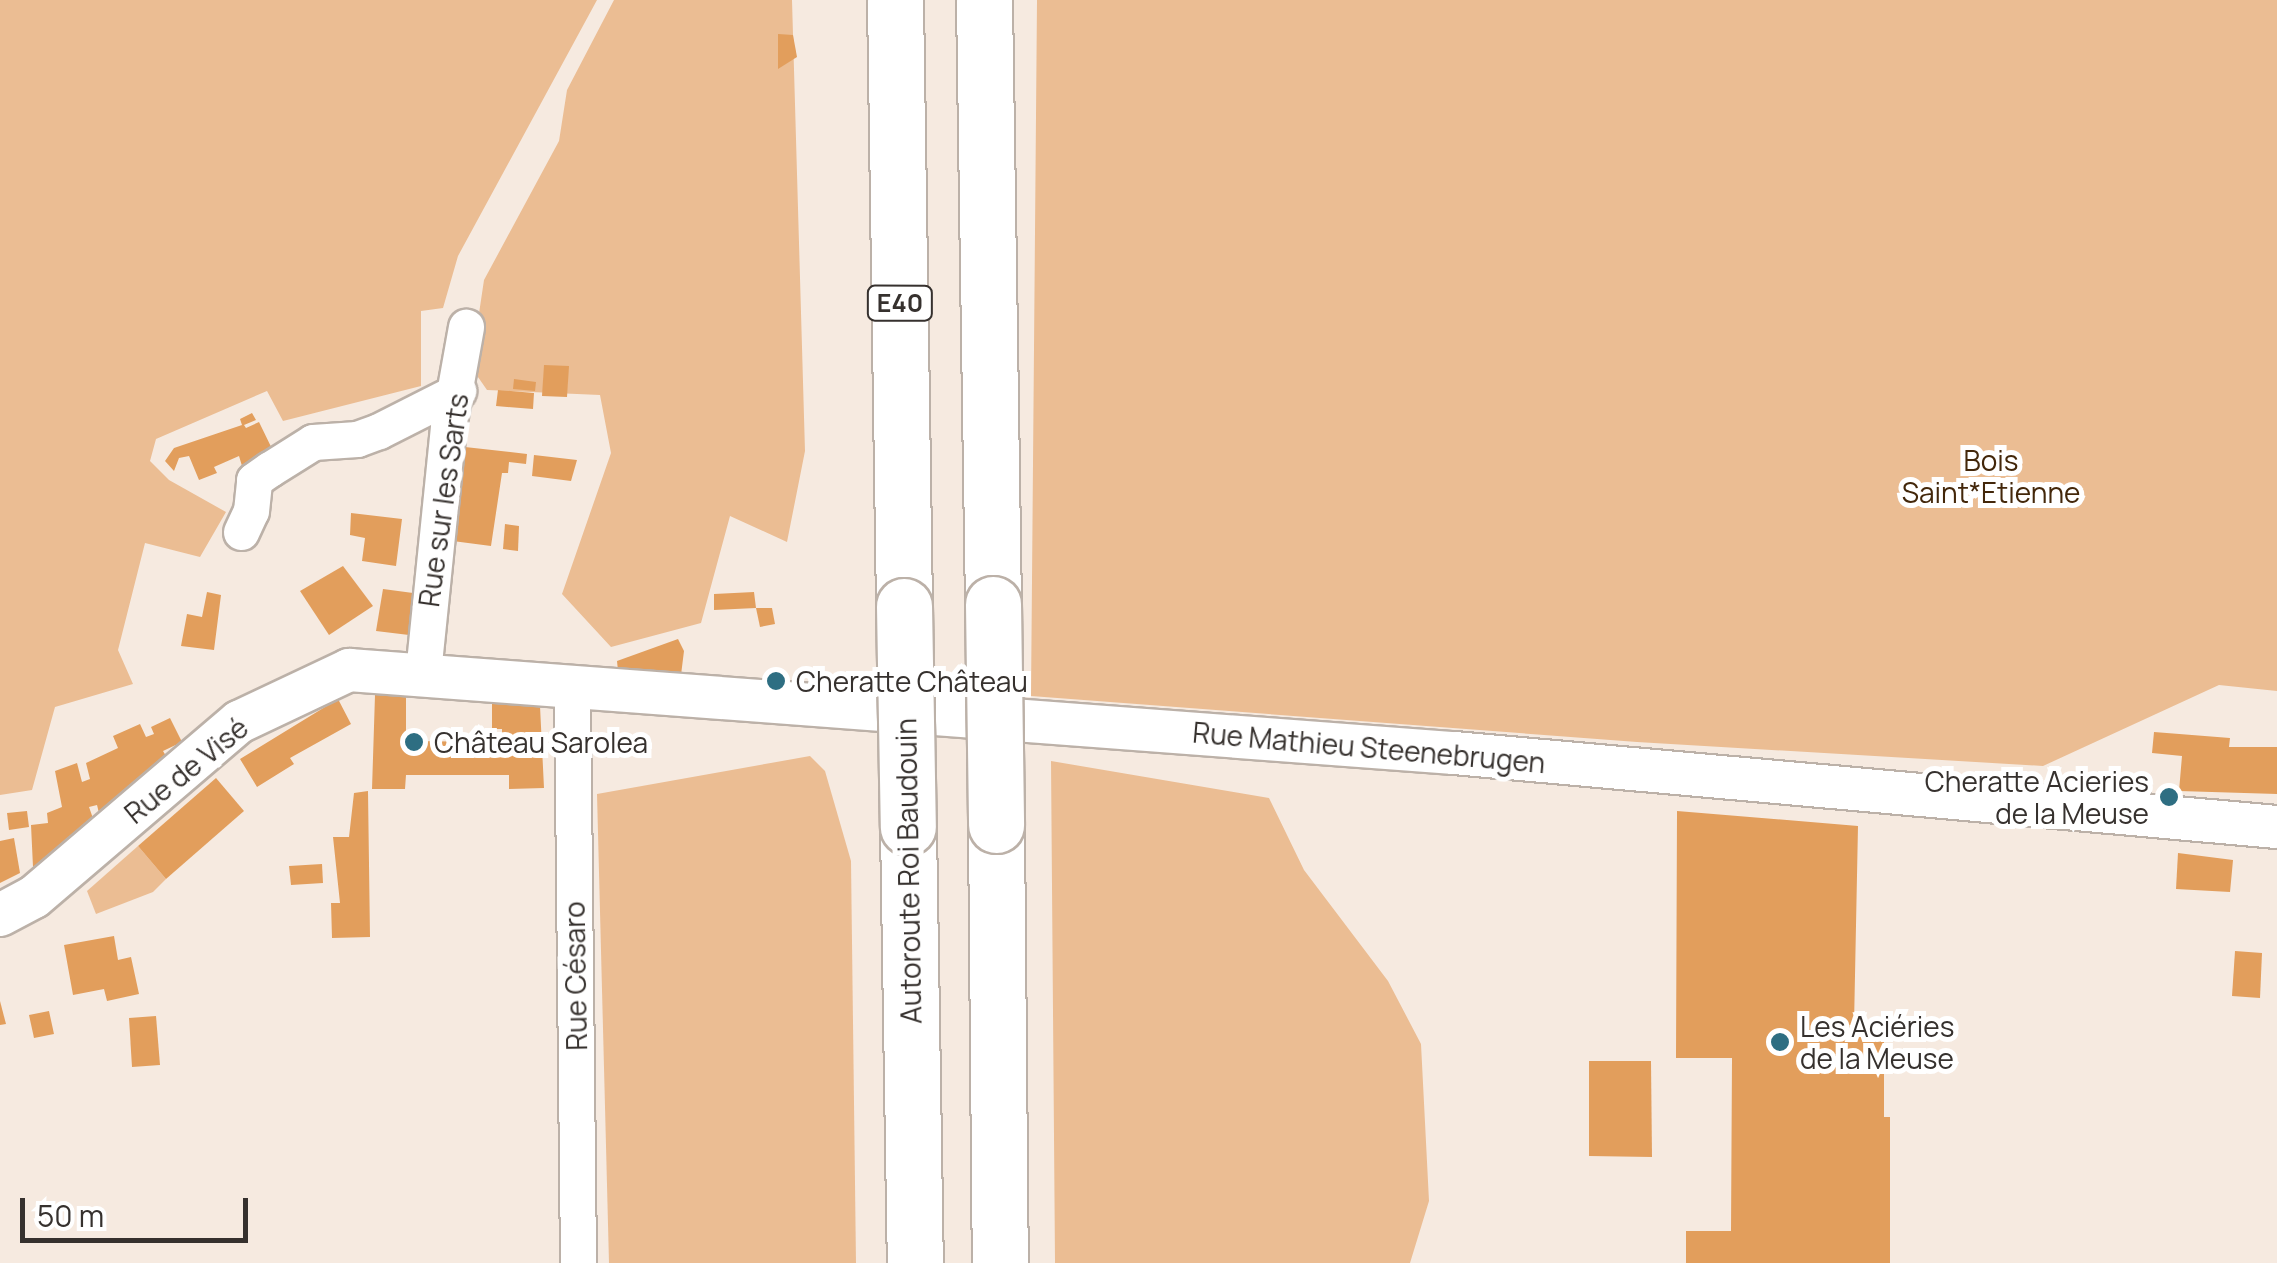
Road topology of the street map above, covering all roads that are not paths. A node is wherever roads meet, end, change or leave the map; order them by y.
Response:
1 (895, 0) edge
2 (984, 0) edge
3 (466, 327) dead end
4 (458, 392) junction
5 (241, 532) dead end
6 (423, 672) junction
7 (572, 690) junction
8 (2277, 827) edge
9 (0, 915) edge
10 (578, 1263) edge
11 (915, 1263) edge
12 (1000, 1263) edge

1 - 11 highway, Autoroute Roi Baudouin / E40, bridge
2 - 12 highway, bridge
3 - 4 street, Rue sur les Sarts
4 - 5 street
4 - 6 street, Rue sur les Sarts
6 - 7 street, Rue de Visé
6 - 9 street, Rue de Visé
7 - 8 street, Rue Mathieu Steenebrugen
7 - 10 street, Rue Césaro

